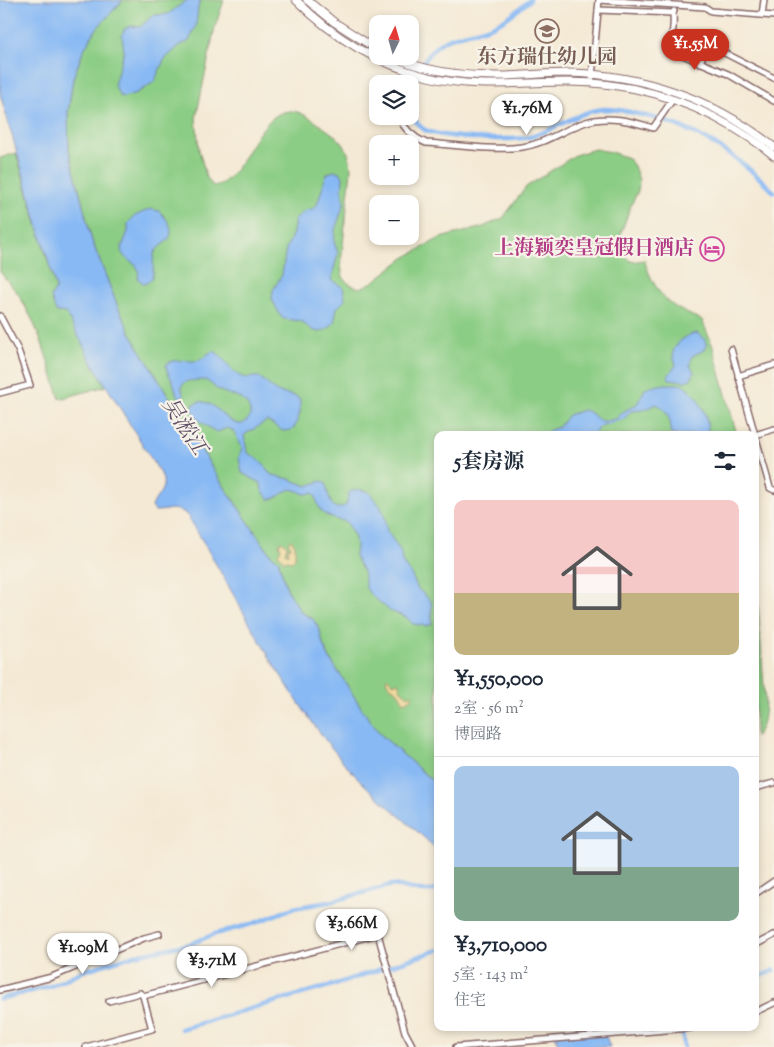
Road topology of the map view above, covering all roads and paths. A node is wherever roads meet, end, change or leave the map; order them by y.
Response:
1 (296, 0) edge
2 (307, 0) edge
3 (599, 0) edge
4 (764, 0) edge
5 (671, 3) edge
6 (598, 10) junction
7 (672, 13) junction
8 (762, 15) junction
9 (774, 16) edge
10 (369, 44) edge
11 (700, 63) junction
12 (406, 65) edge
13 (411, 68) junction
14 (430, 74) junction
15 (592, 74) junction
16 (774, 78) edge
17 (592, 83) junction
18 (672, 99) junction
19 (774, 101) edge
20 (402, 125) edge
21 (774, 147) edge
22 (774, 156) edge
23 (0, 316) edge
24 (731, 349) dead end
25 (774, 365) edge
26 (738, 376) junction
27 (0, 393) edge
28 (774, 429) edge
29 (754, 431) edge
30 (759, 434) edge
31 (759, 449) edge
32 (774, 490) edge
33 (774, 782) edge
34 (759, 787) edge
35 (774, 881) edge
36 (759, 891) edge
37 (159, 934) dead end
38 (774, 935) edge
39 (759, 943) edge
40 (205, 962) dead end
41 (204, 980) junction
42 (0, 990) edge
43 (143, 996) junction
44 (109, 1001) dead end
45 (774, 1003) edge
46 (759, 1010) edge
47 (654, 1031) edge
48 (86, 1047) edge
49 (413, 1047) edge
50 (456, 1047) edge

1 - 13 main road
2 - 10 main road
3 - 5 street
3 - 6 street
4 - 8 street
5 - 7 street
5 - 8 street
6 - 7 street
6 - 15 street
7 - 11 street
8 - 9 street
11 - 16 street
11 - 19 street
12 - 13 main road
13 - 14 main road
14 - 15 main road
14 - 17 main road
15 - 17 street
15 - 21 main road
17 - 18 main road
18 - 20 street
18 - 22 main road
23 - 27 street
24 - 26 street
25 - 26 street
26 - 29 street
28 - 30 street
31 - 32 street
33 - 34 street
35 - 36 street
37 - 42 street
38 - 39 street
40 - 41 street
41 - 43 street
41 - 49 street
43 - 44 street
43 - 48 street
45 - 46 street
47 - 50 street

